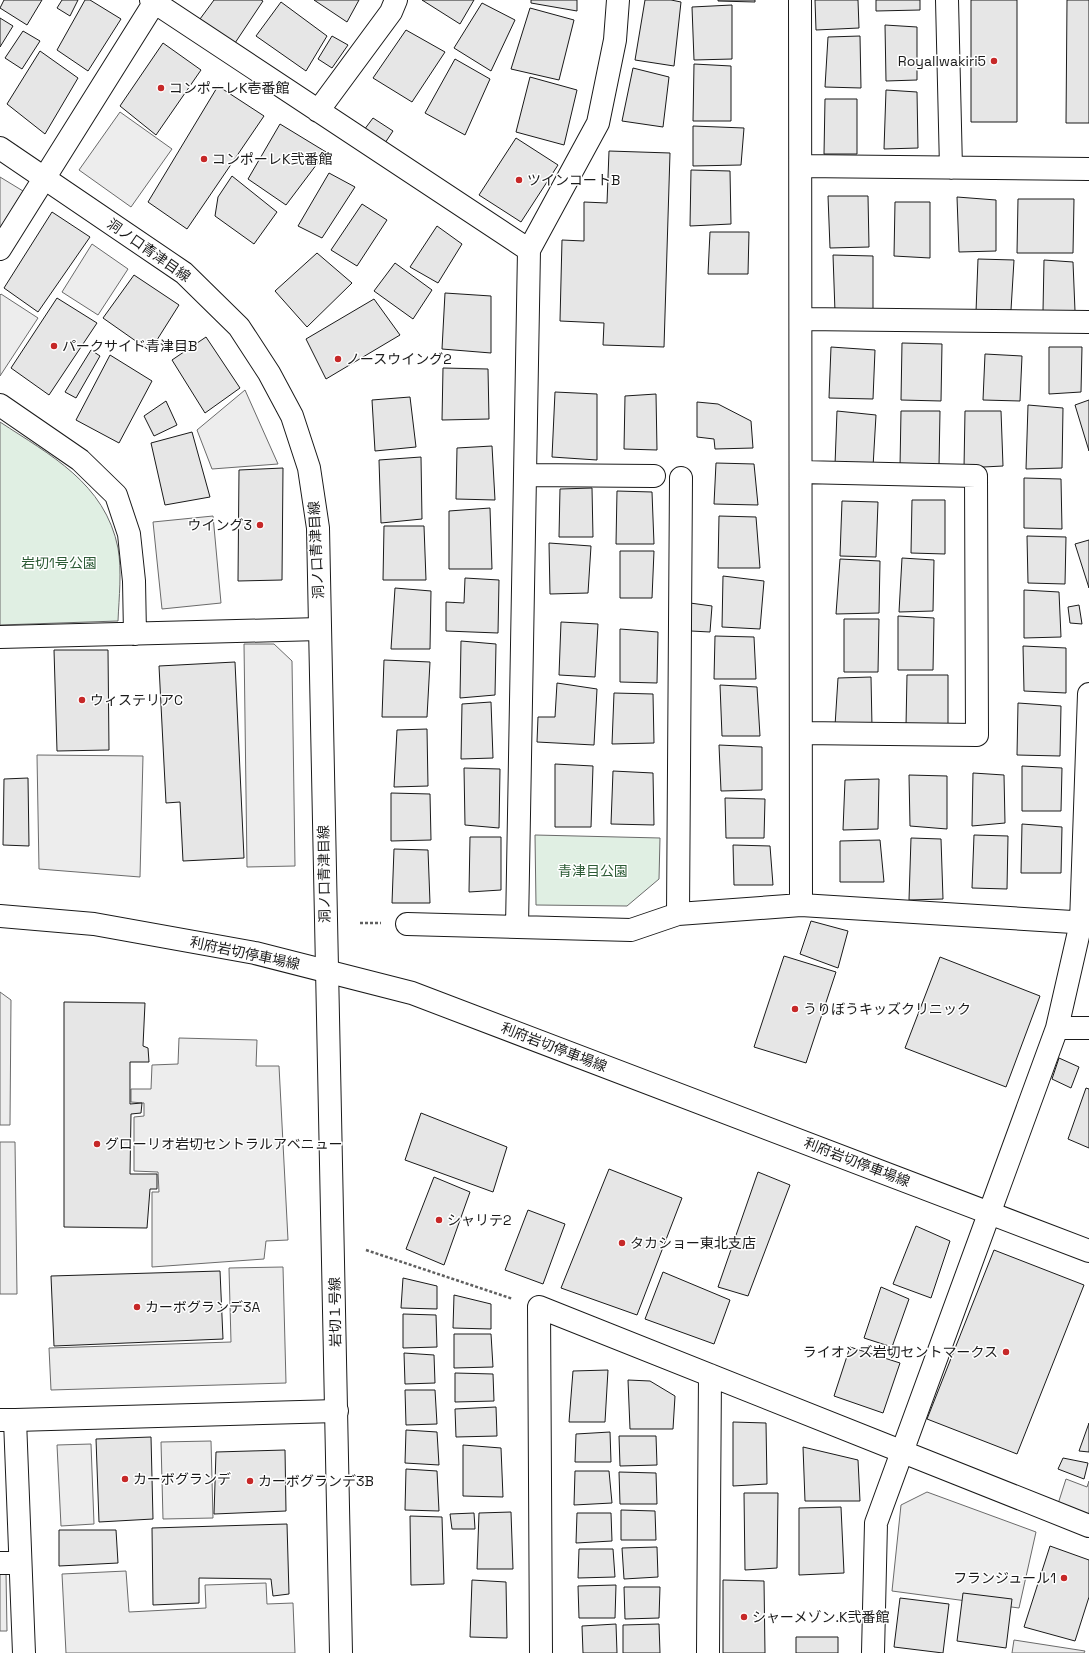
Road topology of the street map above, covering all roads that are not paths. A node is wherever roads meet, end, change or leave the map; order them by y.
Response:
1 (396, 0) edge
2 (618, 0) edge
3 (800, 0) edge
4 (947, 0) edge
5 (153, 1) edge
6 (318, 111) junction
7 (0, 148) edge
8 (801, 166) junction
9 (950, 168) junction
10 (1089, 169) edge
11 (45, 179) junction
12 (0, 249) edge
13 (529, 250) junction
14 (801, 319) junction
15 (1089, 322) edge
16 (0, 405) edge
17 (801, 472) junction
18 (525, 475) junction
19 (654, 476) dead end
20 (680, 478) dead end
21 (320, 629) junction
22 (135, 634) junction
23 (0, 637) edge
24 (1089, 694) edge
25 (801, 733) junction
26 (801, 905) junction
27 (678, 914) junction
28 (0, 916) edge
29 (1085, 923) edge
30 (407, 924) dead end
31 (517, 927) junction
32 (326, 970) junction
33 (1057, 1028) junction
34 (1089, 1028) edge
35 (989, 1212) junction
36 (1089, 1251) edge
37 (710, 1375) junction
38 (337, 1411) junction
39 (8, 1420) edge
40 (901, 1452) junction
41 (1089, 1526) edge
42 (10, 1563) edge
43 (24, 1653) edge
44 (341, 1653) edge
45 (541, 1653) edge
46 (708, 1653) edge
47 (872, 1653) edge

1 - 6 street
2 - 13 street
3 - 8 street
4 - 9 street
5 - 6 street
5 - 11 street
6 - 13 street
7 - 11 street, 洞ノ口青津目線
8 - 9 street
8 - 14 street
9 - 10 street
11 - 12 street
11 - 21 street, 洞ノ口青津目線
13 - 18 street
14 - 15 street
14 - 17 street
16 - 22 street
17 - 25 street
17 - 25 street
18 - 19 street
18 - 31 street
20 - 27 street
21 - 22 street
21 - 32 street, 洞ノ口青津目線
22 - 23 street
24 - 29 street
25 - 26 street
26 - 27 street
26 - 29 street
27 - 31 street
28 - 32 street, 利府岩切停車場線
29 - 33 street
30 - 31 street
32 - 35 street, 利府岩切停車場線
32 - 38 street, 岩切１号線
33 - 34 street
33 - 35 street
35 - 36 street, 利府岩切停車場線
35 - 40 street
37 - 40 street
37 - 45 street
37 - 46 street
38 - 39 street
38 - 44 street, 岩切１号線
39 - 42 street
40 - 41 street
40 - 47 street
42 - 43 street

